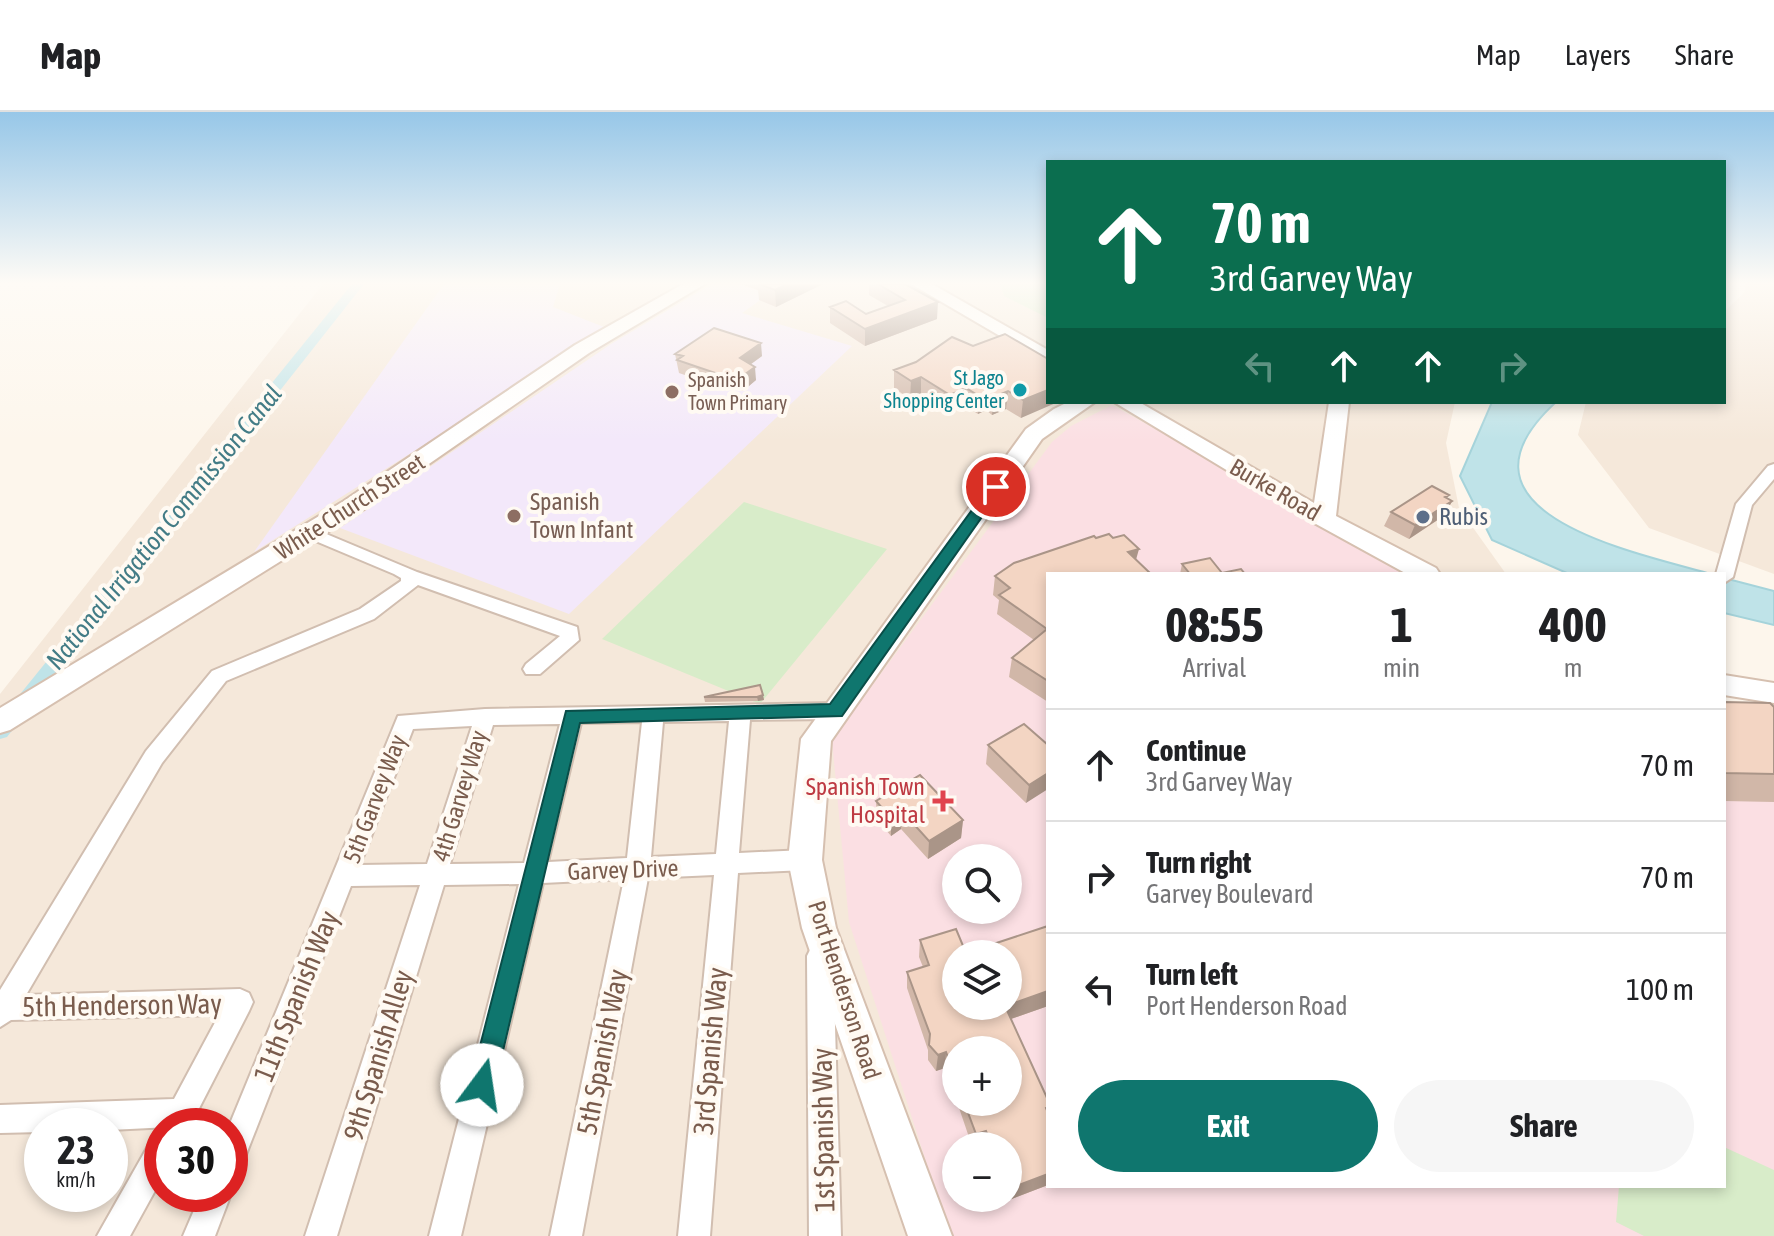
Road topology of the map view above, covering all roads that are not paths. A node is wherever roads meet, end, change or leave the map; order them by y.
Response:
1 (600, 336) edge
2 (1011, 336) edge
3 (1046, 357) edge
4 (1081, 404) edge
5 (1127, 404) edge
6 (1339, 404) edge
7 (1774, 469) edge
8 (1756, 491) junction
9 (1774, 499) edge
10 (1324, 519) junction
11 (312, 533) junction
12 (1423, 572) edge
13 (1726, 572) edge
14 (411, 576) junction
15 (533, 669) dead end
16 (1726, 685) edge
17 (1774, 693) edge
18 (836, 711) junction
19 (740, 714) junction
20 (653, 715) junction
21 (572, 716) junction
22 (485, 717) junction
23 (0, 722) edge
24 (805, 860) junction
25 (726, 866) junction
26 (638, 868) junction
27 (535, 873) junction
28 (435, 875) junction
29 (345, 876) junction
30 (819, 928) junction
31 (2, 1011) edge
32 (184, 1108) edge
33 (248, 1116) edge
34 (0, 1119) edge
35 (144, 1119) edge
36 (144, 1181) edge
37 (209, 1212) edge
38 (113, 1236) edge
39 (199, 1236) edge
40 (321, 1236) edge
41 (445, 1236) edge
42 (566, 1236) edge
43 (694, 1236) edge
44 (825, 1236) edge
45 (930, 1236) edge

1 - 11 street, White Church Street
2 - 3 street
4 - 18 street, Port Henderson Road
5 - 10 street, Burke Road
6 - 10 street
7 - 8 street
8 - 9 street
8 - 13 street
10 - 12 street, Burke Road
11 - 14 street
11 - 23 street, White Church Street
14 - 15 street
14 - 31 street
16 - 17 street
18 - 19 street
18 - 24 street, Port Henderson Road
19 - 20 street
19 - 25 street, 3rd Spanish Way
20 - 21 street
20 - 26 street, 5th Spanish Way
21 - 22 street
21 - 27 street
22 - 28 street, 4th Garvey Way
22 - 29 street, 5th Garvey Way
24 - 25 street, Garvey Drive
24 - 30 street, Port Henderson Road
25 - 26 street, Garvey Drive
25 - 43 street, 3rd Spanish Way
26 - 27 street, Garvey Drive
26 - 42 street, 5th Spanish Way
27 - 28 street, Garvey Drive
27 - 41 street
28 - 29 street, Garvey Drive
28 - 40 street, 9th Spanish Alley
29 - 33 street, 11th Spanish Way
30 - 44 street, 1st Spanish Way
30 - 45 street, Port Henderson Road
31 - 32 street, 5th Henderson Way
34 - 35 street
36 - 38 street
37 - 39 street

